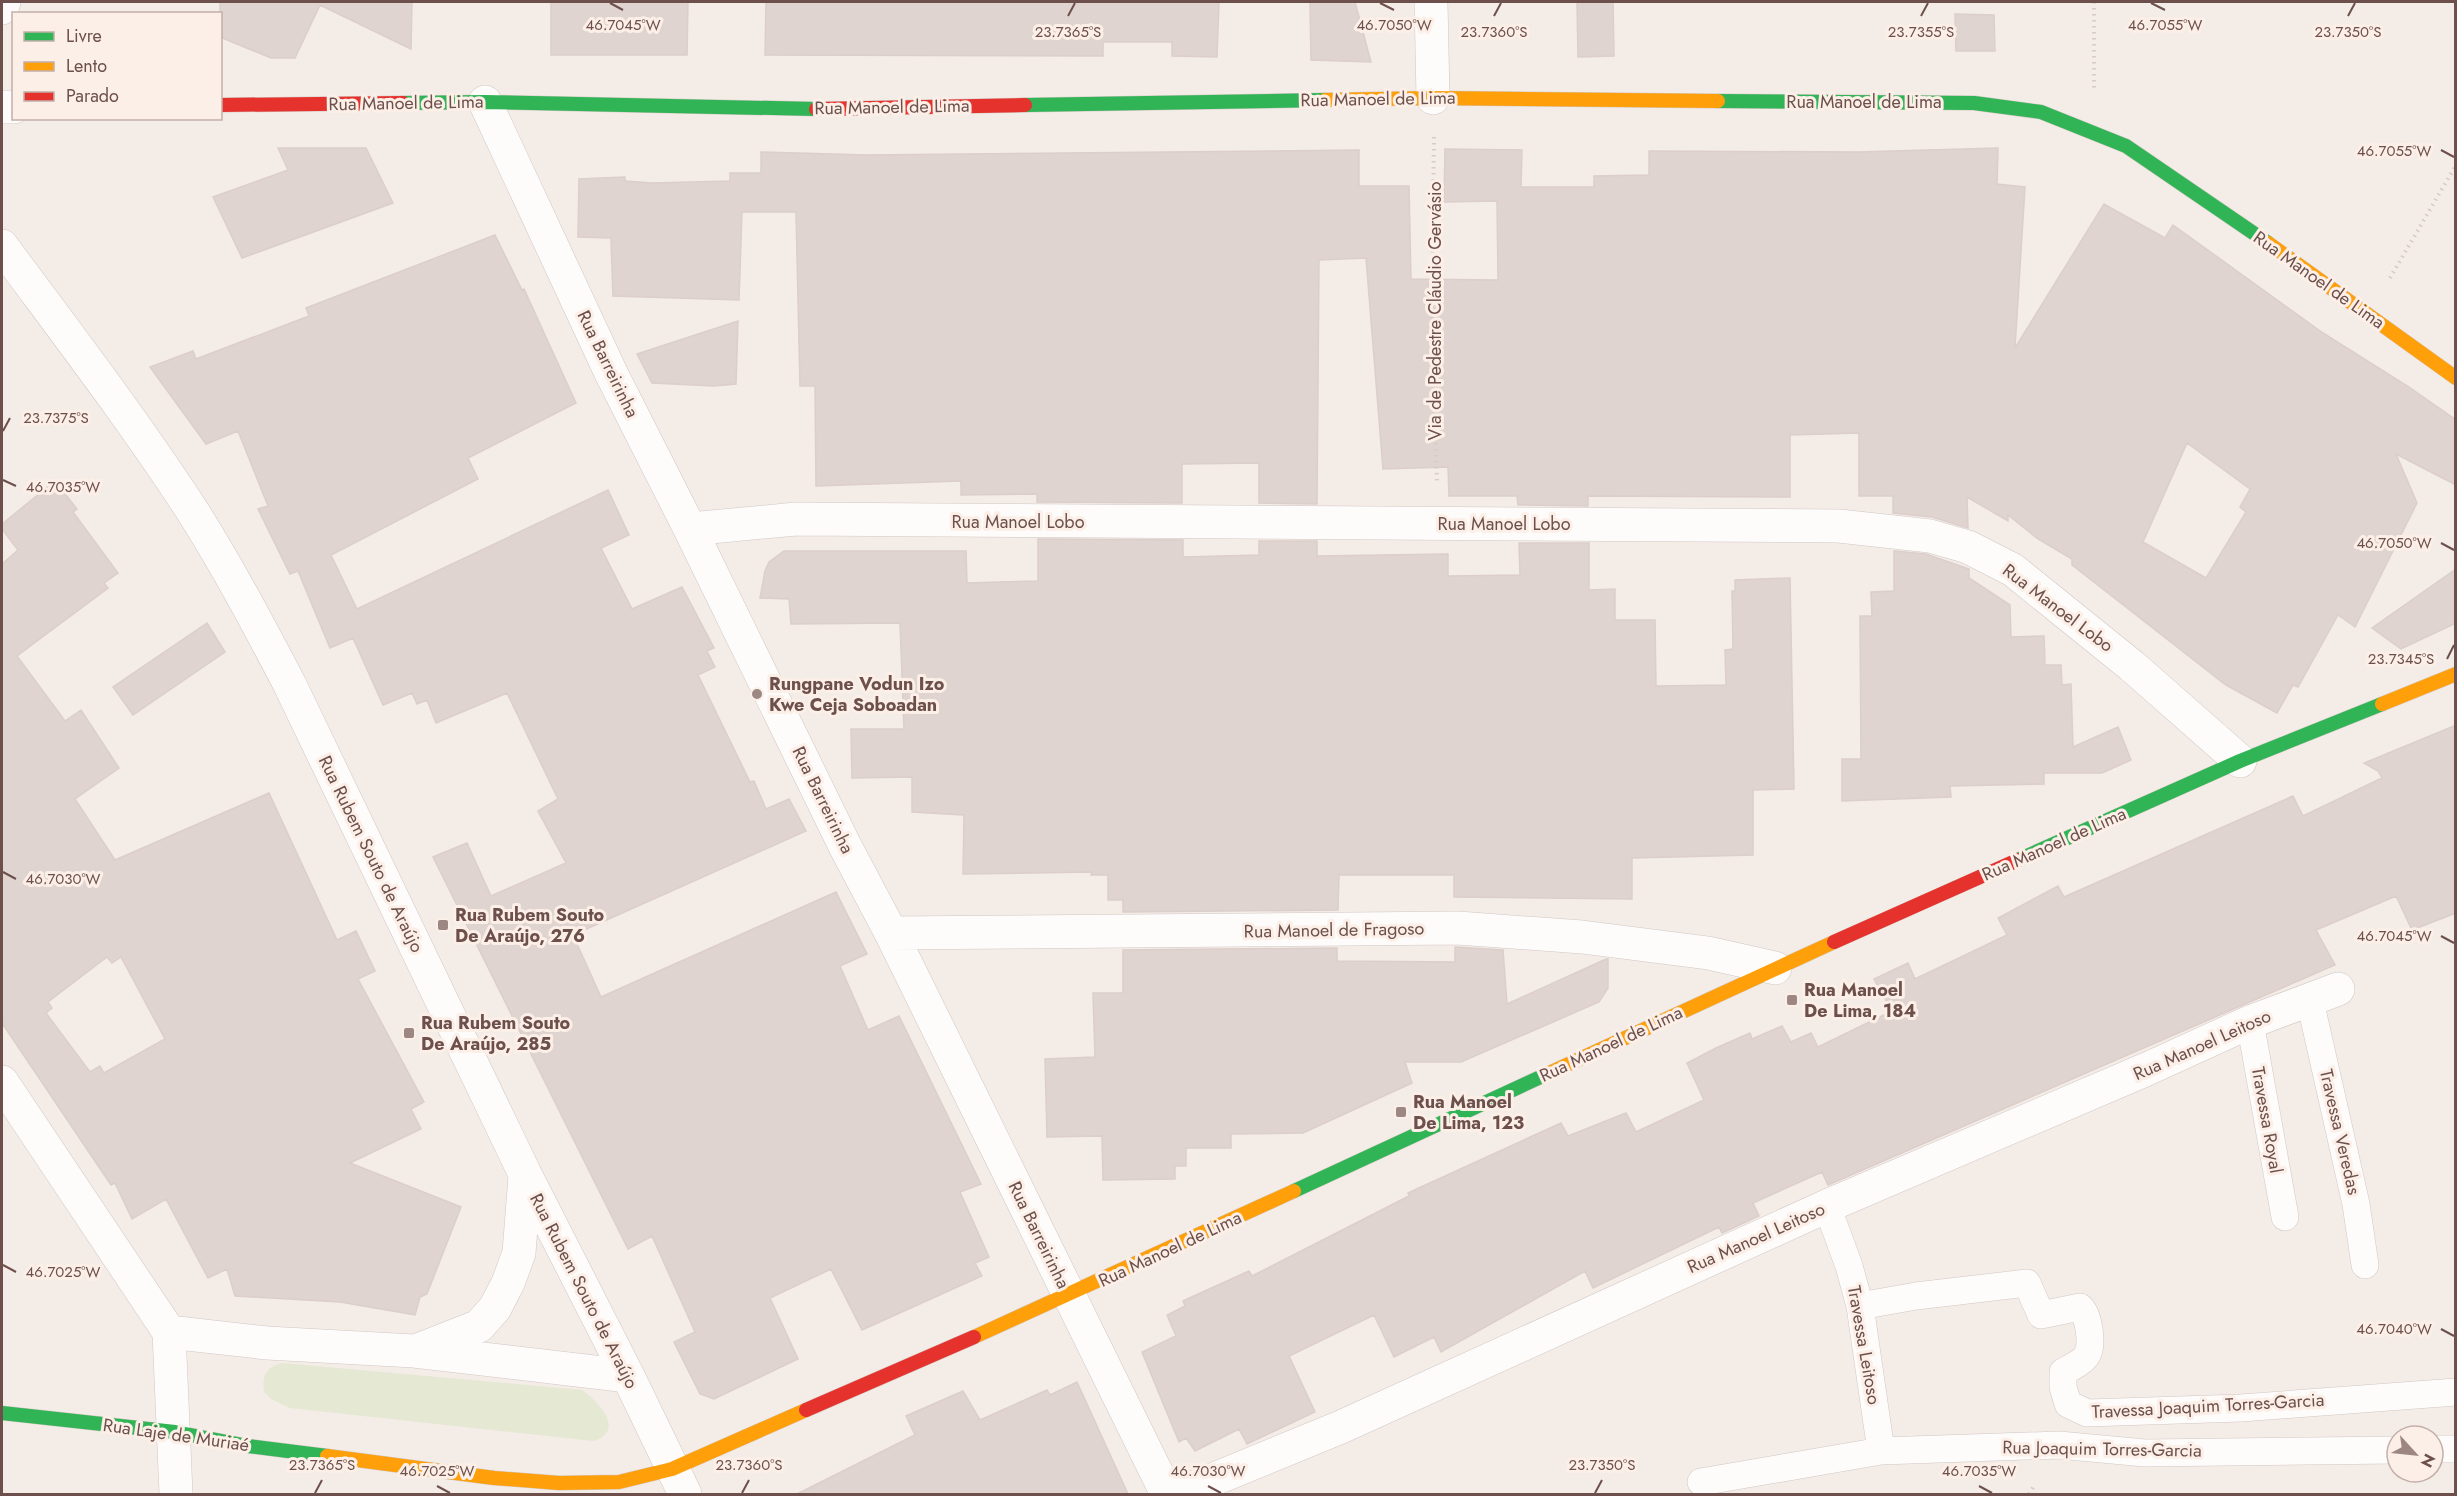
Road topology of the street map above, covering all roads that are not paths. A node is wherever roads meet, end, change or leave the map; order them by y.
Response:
1 (4, 2) edge
2 (1431, 2) edge
3 (2, 8) edge
4 (1433, 98) junction
5 (485, 102) junction
6 (222, 105) edge
7 (2, 246) edge
8 (2456, 378) edge
9 (690, 529) junction
10 (2456, 674) edge
11 (2240, 761) junction
12 (891, 933) junction
13 (1775, 968) junction
14 (2324, 995) joint
15 (2250, 1022) junction
16 (2, 1082) edge
17 (525, 1174) junction
18 (1827, 1206) junction
19 (2285, 1217) dead end
20 (2366, 1264) dead end
21 (1069, 1295) junction
22 (1860, 1306) junction
23 (169, 1332) junction
24 (414, 1351) junction
25 (628, 1376) junction
26 (2456, 1392) edge
27 (2147, 1412) junction
28 (2, 1413) edge
29 (175, 1432) junction
30 (2385, 1450) edge
31 (1881, 1451) junction
32 (2145, 1453) junction
33 (678, 1482) edge
34 (1701, 1482) dead end
35 (176, 1494) edge
36 (1167, 1494) edge
37 (1178, 1494) edge

1 - 3 street
2 - 4 street
4 - 5 street, Rua Manoel de Lima
4 - 8 street, Rua Manoel de Lima
5 - 6 street, Rua Manoel de Lima
5 - 9 street, Rua Barreirinha
7 - 17 street, Rua Rubem Souto de Araújo
9 - 11 street, Rua Manoel Lobo
9 - 12 street, Rua Barreirinha
10 - 11 street, Rua Manoel de Lima
11 - 13 street, Rua Manoel de Lima
12 - 13 street, Rua Manoel de Fragoso
12 - 21 street, Rua Barreirinha
13 - 21 street, Rua Manoel de Lima
14 - 15 street, Rua Manoel Leitoso
14 - 20 lane, Travessa Veredas
15 - 18 street, Rua Manoel Leitoso
15 - 19 lane, Travessa Royal
16 - 23 street
17 - 24 street
17 - 25 street, Rua Rubem Souto de Araújo
18 - 22 lane, Travessa Leitoso
18 - 37 street, Rua Manoel Leitoso
21 - 33 street, Rua Manoel de Lima
21 - 36 street, Rua Barreirinha
22 - 27 lane, Travessa Joaquim Torres-Garcia
22 - 31 lane, Travessa Leitoso
23 - 24 street
23 - 29 street
24 - 25 street
25 - 33 street, Rua Rubem Souto de Araújo
26 - 27 lane, Travessa Joaquim Torres-Garcia
27 - 32 lane
28 - 29 street, Rua Laje de Muriaé
29 - 33 street, Rua Laje de Muriaé
29 - 35 street
30 - 32 lane, Rua Joaquim Torres-Garcia
31 - 32 lane, Rua Joaquim Torres-Garcia
31 - 34 lane, Rua Joaquim Torres-Garcia

